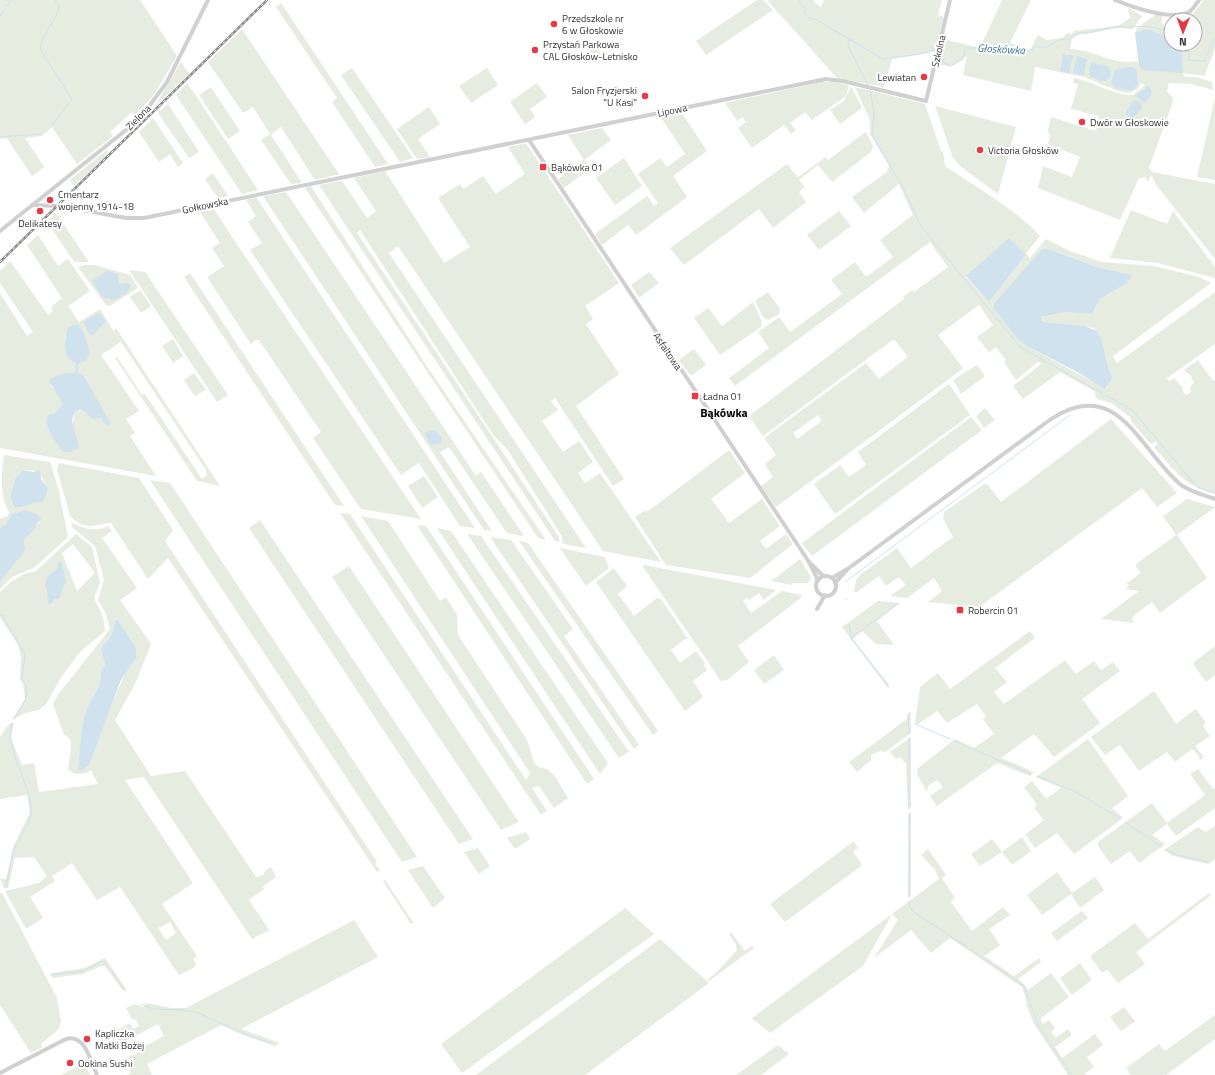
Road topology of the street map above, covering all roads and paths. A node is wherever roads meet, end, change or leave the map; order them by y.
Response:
1 (208, 0) edge
2 (950, 0) edge
3 (1115, 0) edge
4 (1199, 0) edge
5 (926, 101) joint
6 (528, 140) junction
7 (417, 162) joint
8 (32, 205) junction
9 (0, 231) edge
10 (1215, 499) edge
11 (809, 562) junction
12 (849, 568) junction
13 (823, 576) junction
14 (832, 578) junction
15 (818, 580) junction
16 (835, 583) junction
17 (820, 593) junction
18 (825, 595) junction
19 (0, 1073) edge
20 (97, 1075) edge

1 - 8 street, Zielona
2 - 5 street, Szkolna
3 - 4 street
5 - 6 street, Lipowa
6 - 7 street, Lipowa
6 - 11 street, Asfaltowa
7 - 8 street, Gołkowska
8 - 9 street
10 - 12 street
11 - 13 street, Asfaltowa
11 - 15 street, Asfaltowa
12 - 14 street
12 - 16 street
13 - 14 street
13 - 15 street
14 - 16 street
15 - 17 street
16 - 18 street
17 - 18 street
17 - 18 street
19 - 20 street

